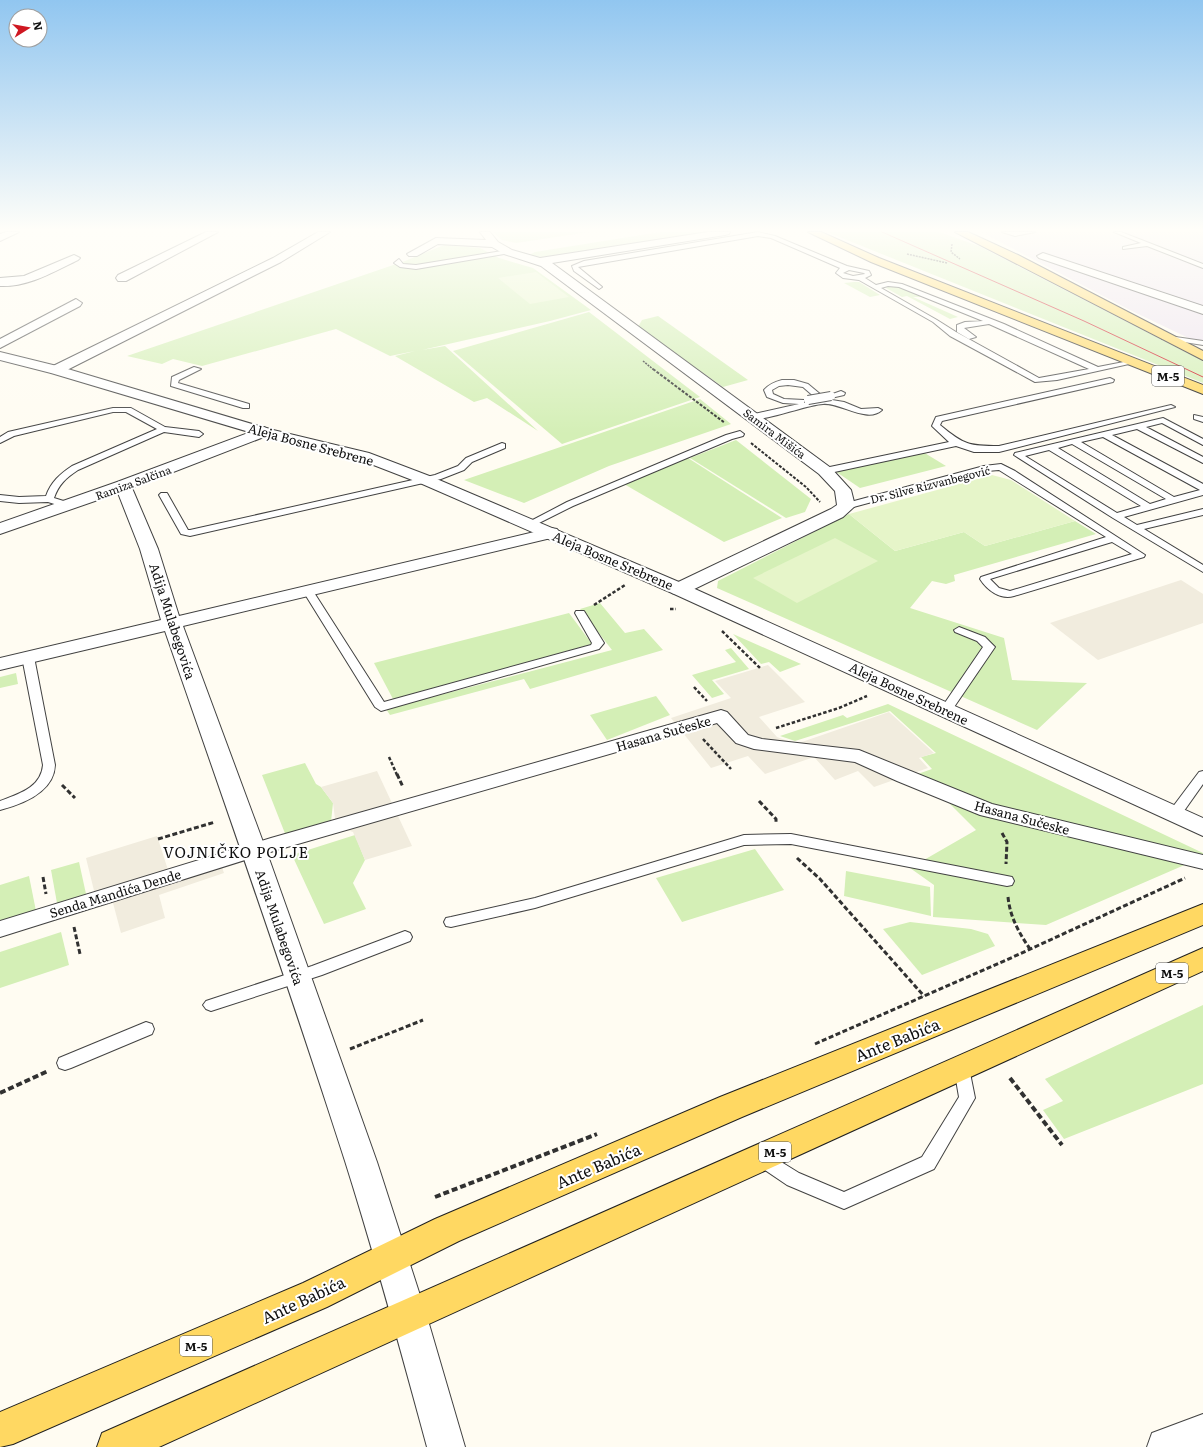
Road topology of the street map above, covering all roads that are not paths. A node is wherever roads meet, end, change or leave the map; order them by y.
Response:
1 (198, 300) edge
2 (593, 300) edge
3 (900, 300) edge
4 (934, 300) edge
5 (975, 300) edge
6 (1094, 300) edge
7 (1172, 300) edge
8 (76, 303) dead end
9 (1203, 310) edge
10 (975, 317) junction
11 (948, 323) junction
12 (991, 324) junction
13 (1165, 337) junction
14 (1203, 343) edge
15 (0, 344) edge
16 (0, 356) edge
17 (1203, 356) edge
18 (1134, 362) junction
19 (197, 369) dead end
20 (56, 370) junction
21 (1098, 370) junction
22 (1066, 376) junction
23 (1110, 380) dead end
24 (1203, 390) edge
25 (841, 393) dead end
26 (827, 398) junction
27 (246, 406) dead end
28 (1171, 407) dead end
29 (878, 410) dead end
30 (753, 417) junction
31 (1138, 426) junction
32 (163, 429) junction
33 (264, 432) junction
34 (199, 434) dead end
35 (740, 434) dead end
36 (1106, 434) junction
37 (0, 440) edge
38 (1074, 442) junction
39 (1203, 442) edge
40 (956, 443) junction
41 (502, 446) dead end
42 (1050, 448) junction
43 (1203, 460) edge
44 (825, 471) junction
45 (426, 480) junction
46 (123, 486) junction
47 (1203, 488) edge
48 (1203, 492) edge
49 (164, 495) dead end
50 (0, 498) edge
51 (48, 499) junction
52 (1173, 500) junction
53 (67, 505) junction
54 (846, 506) junction
55 (1149, 507) junction
56 (1203, 512) edge
57 (1116, 516) junction
58 (530, 524) junction
59 (1136, 528) junction
60 (0, 529) edge
61 (550, 533) junction
62 (1114, 538) junction
63 (1203, 569) edge
64 (679, 589) junction
65 (308, 591) junction
66 (580, 613) road end
67 (172, 624) junction
68 (959, 630) dead end
69 (28, 657) junction
70 (0, 664) edge
71 (946, 710) junction
72 (1203, 775) edge
73 (0, 806) edge
74 (1174, 815) junction
75 (1203, 828) edge
76 (254, 850) junction
77 (1203, 862) edge
78 (1007, 881) dead end
79 (1203, 914) edge
80 (451, 922) dead end
81 (0, 929) edge
82 (405, 937) dead end
83 (1203, 959) edge
84 (298, 978) junction
85 (211, 1005) dead end
86 (146, 1029) dead end
87 (65, 1063) road end
88 (962, 1068) junction
89 (762, 1158) junction
90 (390, 1257) junction
91 (409, 1317) junction
92 (0, 1431) edge
93 (1203, 1433) edge
94 (116, 1447) edge
95 (446, 1447) edge
96 (1166, 1447) edge

1 - 20 street
2 - 30 street, Samira Mišića
3 - 11 lane
4 - 10 lane
5 - 18 main road, M-5
6 - 13 main road, M-5
7 - 9 street
8 - 15 street
10 - 11 lane
10 - 12 lane
11 - 22 lane
12 - 21 lane
12 - 22 lane
13 - 14 lane
13 - 17 main road, M-5
16 - 20 street, Aleja Bosne Srebrene
18 - 21 lane
18 - 24 main road, M-5
19 - 27 lane
20 - 33 street, Aleja Bosne Srebrene
21 - 22 lane
23 - 40 lane
25 - 26 lane
26 - 26 lane, bridge
26 - 29 lane
26 - 30 lane
28 - 40 lane
30 - 44 street, Samira Mišića
31 - 36 lane
31 - 39 lane
31 - 43 lane
32 - 34 lane
32 - 37 lane
32 - 51 lane
33 - 45 street, Aleja Bosne Srebrene
33 - 46 street, Ramiza Salčina
35 - 58 lane
36 - 38 lane
36 - 47 lane
38 - 42 lane
38 - 52 lane
40 - 44 lane
41 - 45 lane
42 - 55 lane
42 - 57 lane
44 - 54 street, Samira Mišića
45 - 49 lane
45 - 58 street, Aleja Bosne Srebrene
46 - 53 street, Ramiza Salčina
46 - 67 street, Adija Mulabegovića
48 - 52 lane
50 - 51 lane
51 - 53 lane
52 - 55 lane
53 - 60 street, Ramiza Salčina
54 - 62 lane, Dr. Silve Rizvanbegović
54 - 64 street
55 - 57 lane
56 - 59 lane
57 - 59 lane
58 - 61 street, Aleja Bosne Srebrene
59 - 63 lane
61 - 64 street, Aleja Bosne Srebrene
61 - 65 street
62 - 62 lane, Dr. Silve Rizvanbegović
64 - 71 street, Aleja Bosne Srebrene
65 - 66 lane
65 - 67 street
67 - 69 street
67 - 76 street, Adija Mulabegovića
68 - 71 lane
69 - 70 street
69 - 73 lane
71 - 74 street, Aleja Bosne Srebrene
72 - 74 lane
74 - 75 street, Aleja Bosne Srebrene
76 - 77 street, Hasana Sučeske
76 - 81 street, Senda Mandića Dende
76 - 84 street, Adija Mulabegovića
78 - 80 lane
79 - 90 main road, Ante Babića / M-5
82 - 84 lane
83 - 88 main road, M-5
84 - 85 lane
84 - 90 street, Adija Mulabegovića
86 - 87 lane
88 - 89 main road, M-5
88 - 89 lane
89 - 91 main road, M-5
90 - 91 street, Adija Mulabegovića
90 - 92 main road, Ante Babića / M-5
91 - 94 main road, M-5
91 - 95 street, Adija Mulabegovića
93 - 96 street

